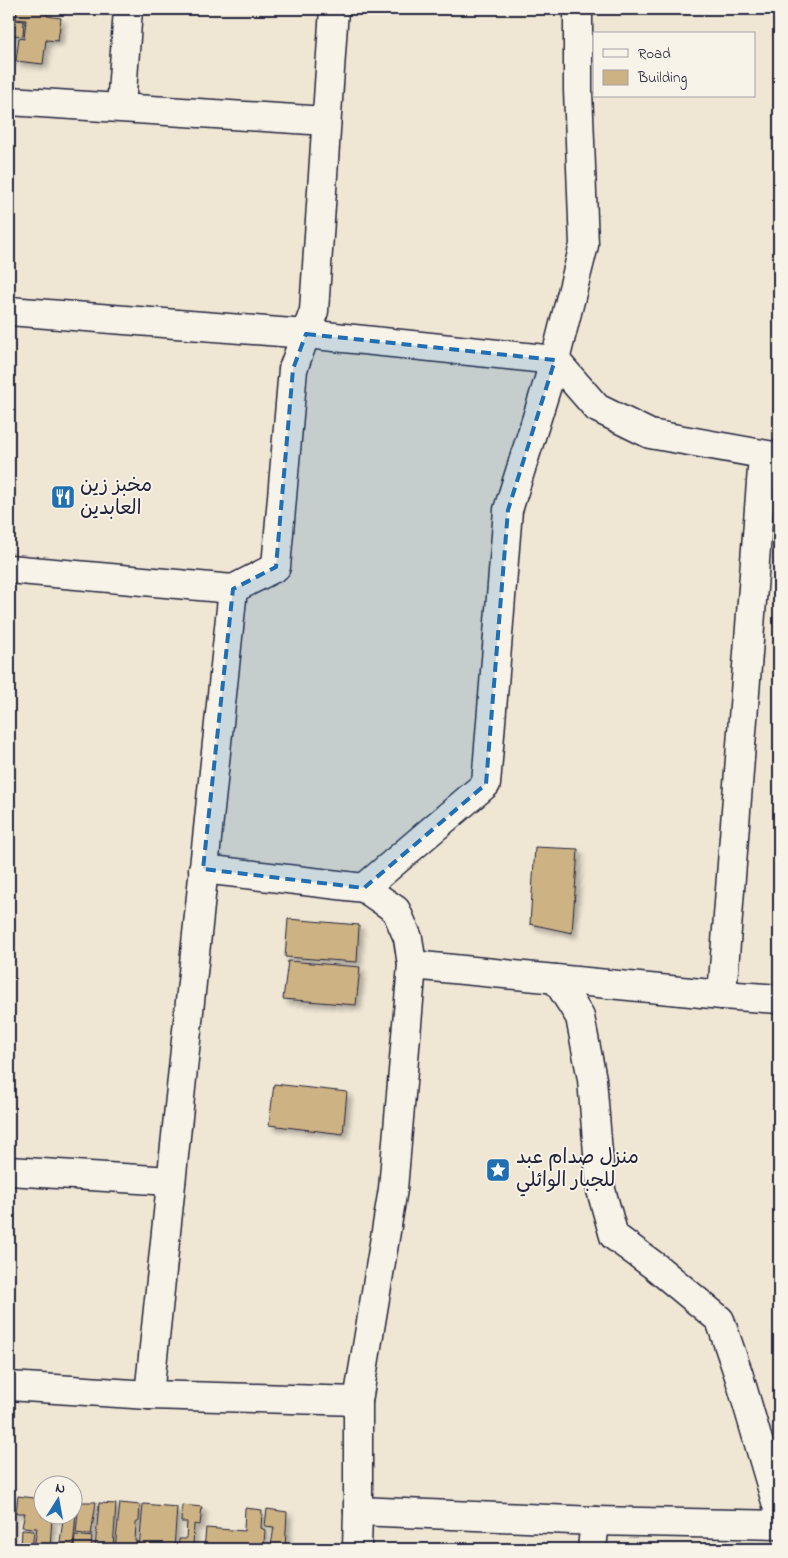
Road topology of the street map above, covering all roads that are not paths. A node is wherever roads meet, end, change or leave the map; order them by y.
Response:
1 (128, 9) edge
2 (334, 9) edge
3 (578, 9) edge
4 (9, 101) edge
5 (121, 107) junction
6 (326, 120) junction
7 (9, 311) edge
8 (306, 334) junction
9 (555, 360) junction
10 (771, 457) edge
11 (9, 569) edge
12 (233, 589) junction
13 (203, 868) junction
14 (364, 888) junction
15 (412, 965) junction
16 (556, 979) junction
17 (722, 995) junction
18 (779, 999) edge
19 (9, 1171) edge
20 (171, 1181) junction
21 (9, 1386) edge
22 (149, 1395) junction
23 (358, 1401) junction
24 (358, 1511) junction
25 (779, 1512) edge
26 (595, 1521) junction
27 (779, 1525) edge
28 (356, 1549) edge
29 (592, 1549) edge

1 - 5 street
2 - 6 street
3 - 9 street
4 - 5 street
5 - 6 street
6 - 8 street
7 - 8 street
8 - 9 street
8 - 12 street
9 - 10 street
9 - 14 street
10 - 17 street
11 - 12 street
12 - 13 street
13 - 14 street
13 - 20 street
14 - 15 street
15 - 16 street
15 - 23 street
16 - 17 street
16 - 25 street
17 - 18 street
19 - 20 street
20 - 22 street
21 - 22 street
22 - 23 street
23 - 24 street
24 - 26 street
24 - 28 street
26 - 27 street
26 - 29 street

